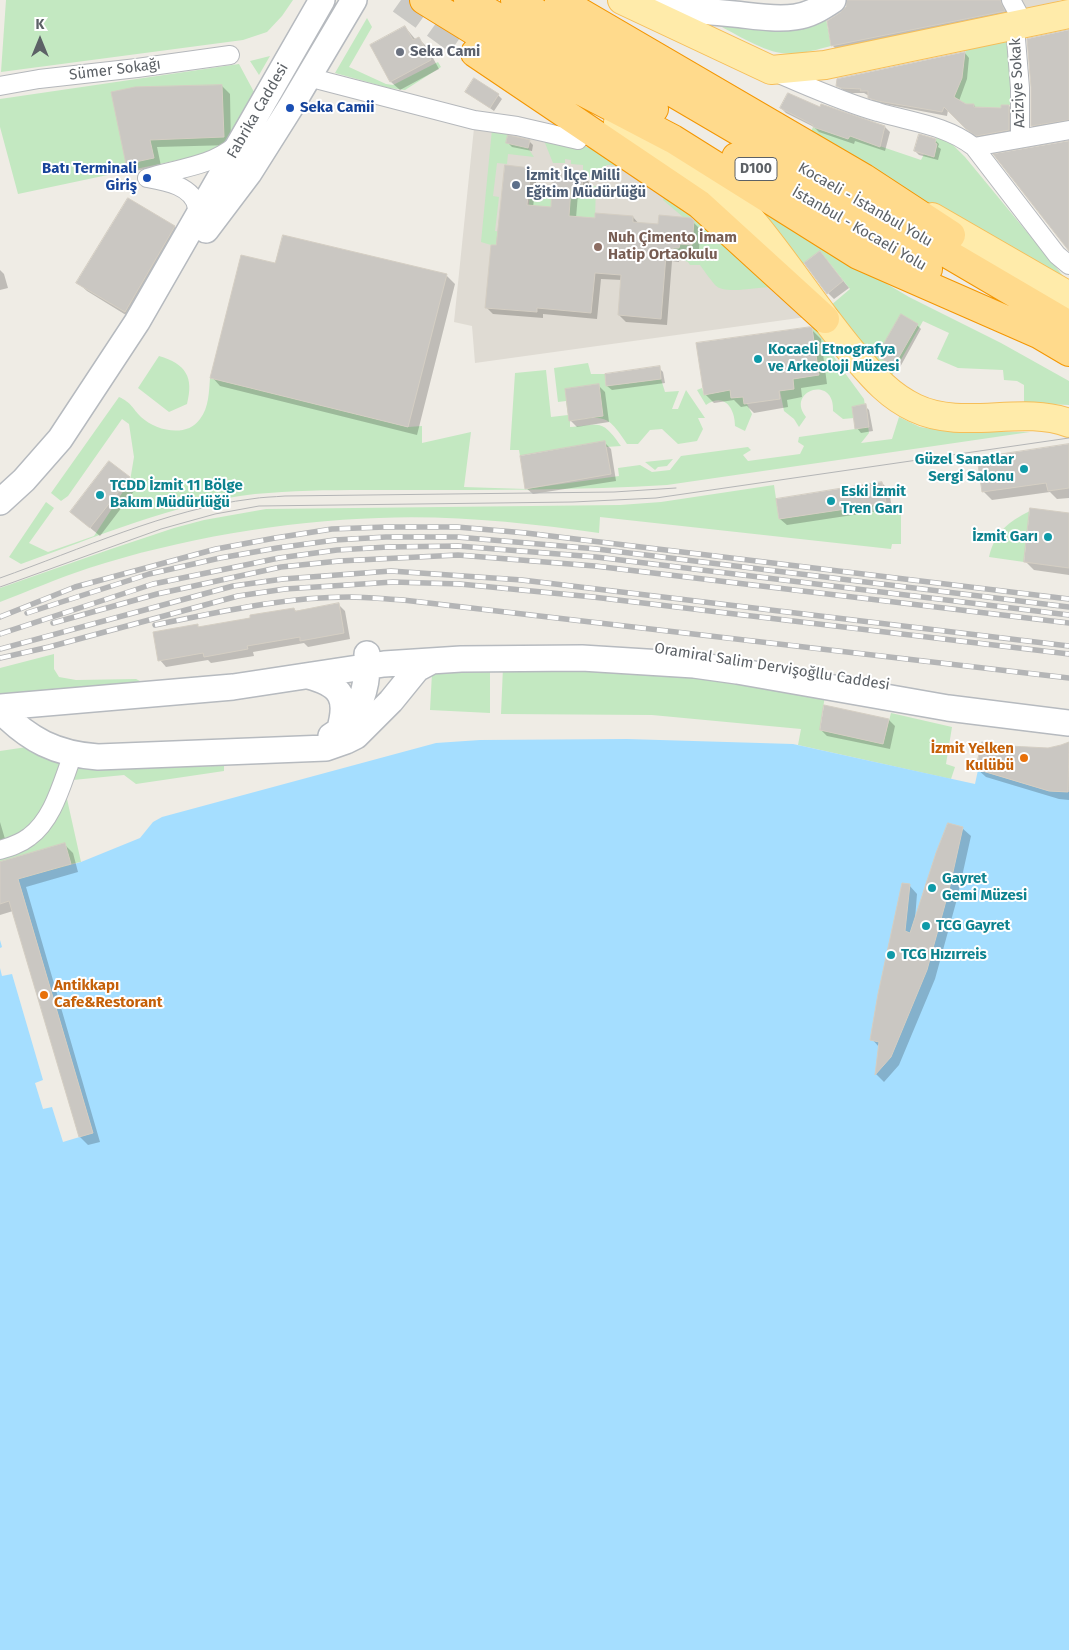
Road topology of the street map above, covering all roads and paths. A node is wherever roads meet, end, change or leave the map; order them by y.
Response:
1 (322, 0) edge
2 (354, 0) edge
3 (468, 0) edge
4 (516, 0) edge
5 (559, 0) edge
6 (622, 0) edge
7 (631, 0) edge
8 (833, 0) edge
9 (1011, 0) edge
10 (429, 2) edge
11 (682, 5) edge
12 (1069, 14) edge
13 (1020, 25) junction
14 (475, 53) tunnel mouth
15 (230, 56) dead end
16 (520, 59) junction
17 (771, 70) junction
18 (308, 77) junction
19 (0, 86) edge
20 (1069, 130) edge
21 (1020, 138) junction
22 (578, 140) dead end
23 (239, 143) junction
24 (974, 147) junction
25 (195, 222) junction
26 (1069, 265) edge
27 (1063, 317) edge
28 (825, 319) junction
29 (137, 322) junction
30 (1069, 352) edge
31 (1069, 423) edge
32 (0, 502) edge
33 (375, 659) junction
34 (432, 661) junction
35 (308, 676) junction
36 (147, 694) junction
37 (1069, 708) edge
38 (0, 709) edge
39 (382, 710) junction
40 (1069, 723) edge
41 (339, 732) junction
42 (276, 750) junction
43 (69, 765) dead end
44 (0, 850) edge

1 - 23 main road, Fabrika Caddesi
2 - 18 main road
3 - 27 highway, İstanbul - Kocaeli Yolu / D100
4 - 27 highway, Kocaeli - İstanbul Yolu / D100
5 - 27 highway
6 - 17 main road
7 - 11 main road
8 - 11 main road
9 - 13 street
10 - 16 highway
12 - 13 main road
13 - 17 main road
13 - 21 street, Aziziye Sokak
14 - 28 highway
15 - 19 street, Sümer Sokağı
16 - 27 highway
16 - 28 main road
17 - 24 street
18 - 22 street
18 - 29 main road
20 - 21 street
21 - 24 street
23 - 25 main road, Fabrika Caddesi
23 - 25 street
24 - 26 street
25 - 29 main road, Fabrika Caddesi
27 - 30 highway, İstanbul - Kocaeli Yolu / D100
28 - 31 main road
29 - 32 main road
33 - 34 main road, Oramiral Salim Dervişoğllu Caddesi
33 - 35 main road
33 - 36 main road, Oramiral Salim Dervişoğllu Caddesi
33 - 37 main road, Oramiral Salim Dervişoğllu Caddesi
33 - 39 main road
33 - 41 main road
34 - 39 main road
34 - 40 main road, Oramiral Salim Dervişoğllu Caddesi
35 - 36 main road
35 - 41 main road
36 - 38 main road
38 - 42 main road
39 - 42 main road
41 - 42 main road
43 - 44 street

